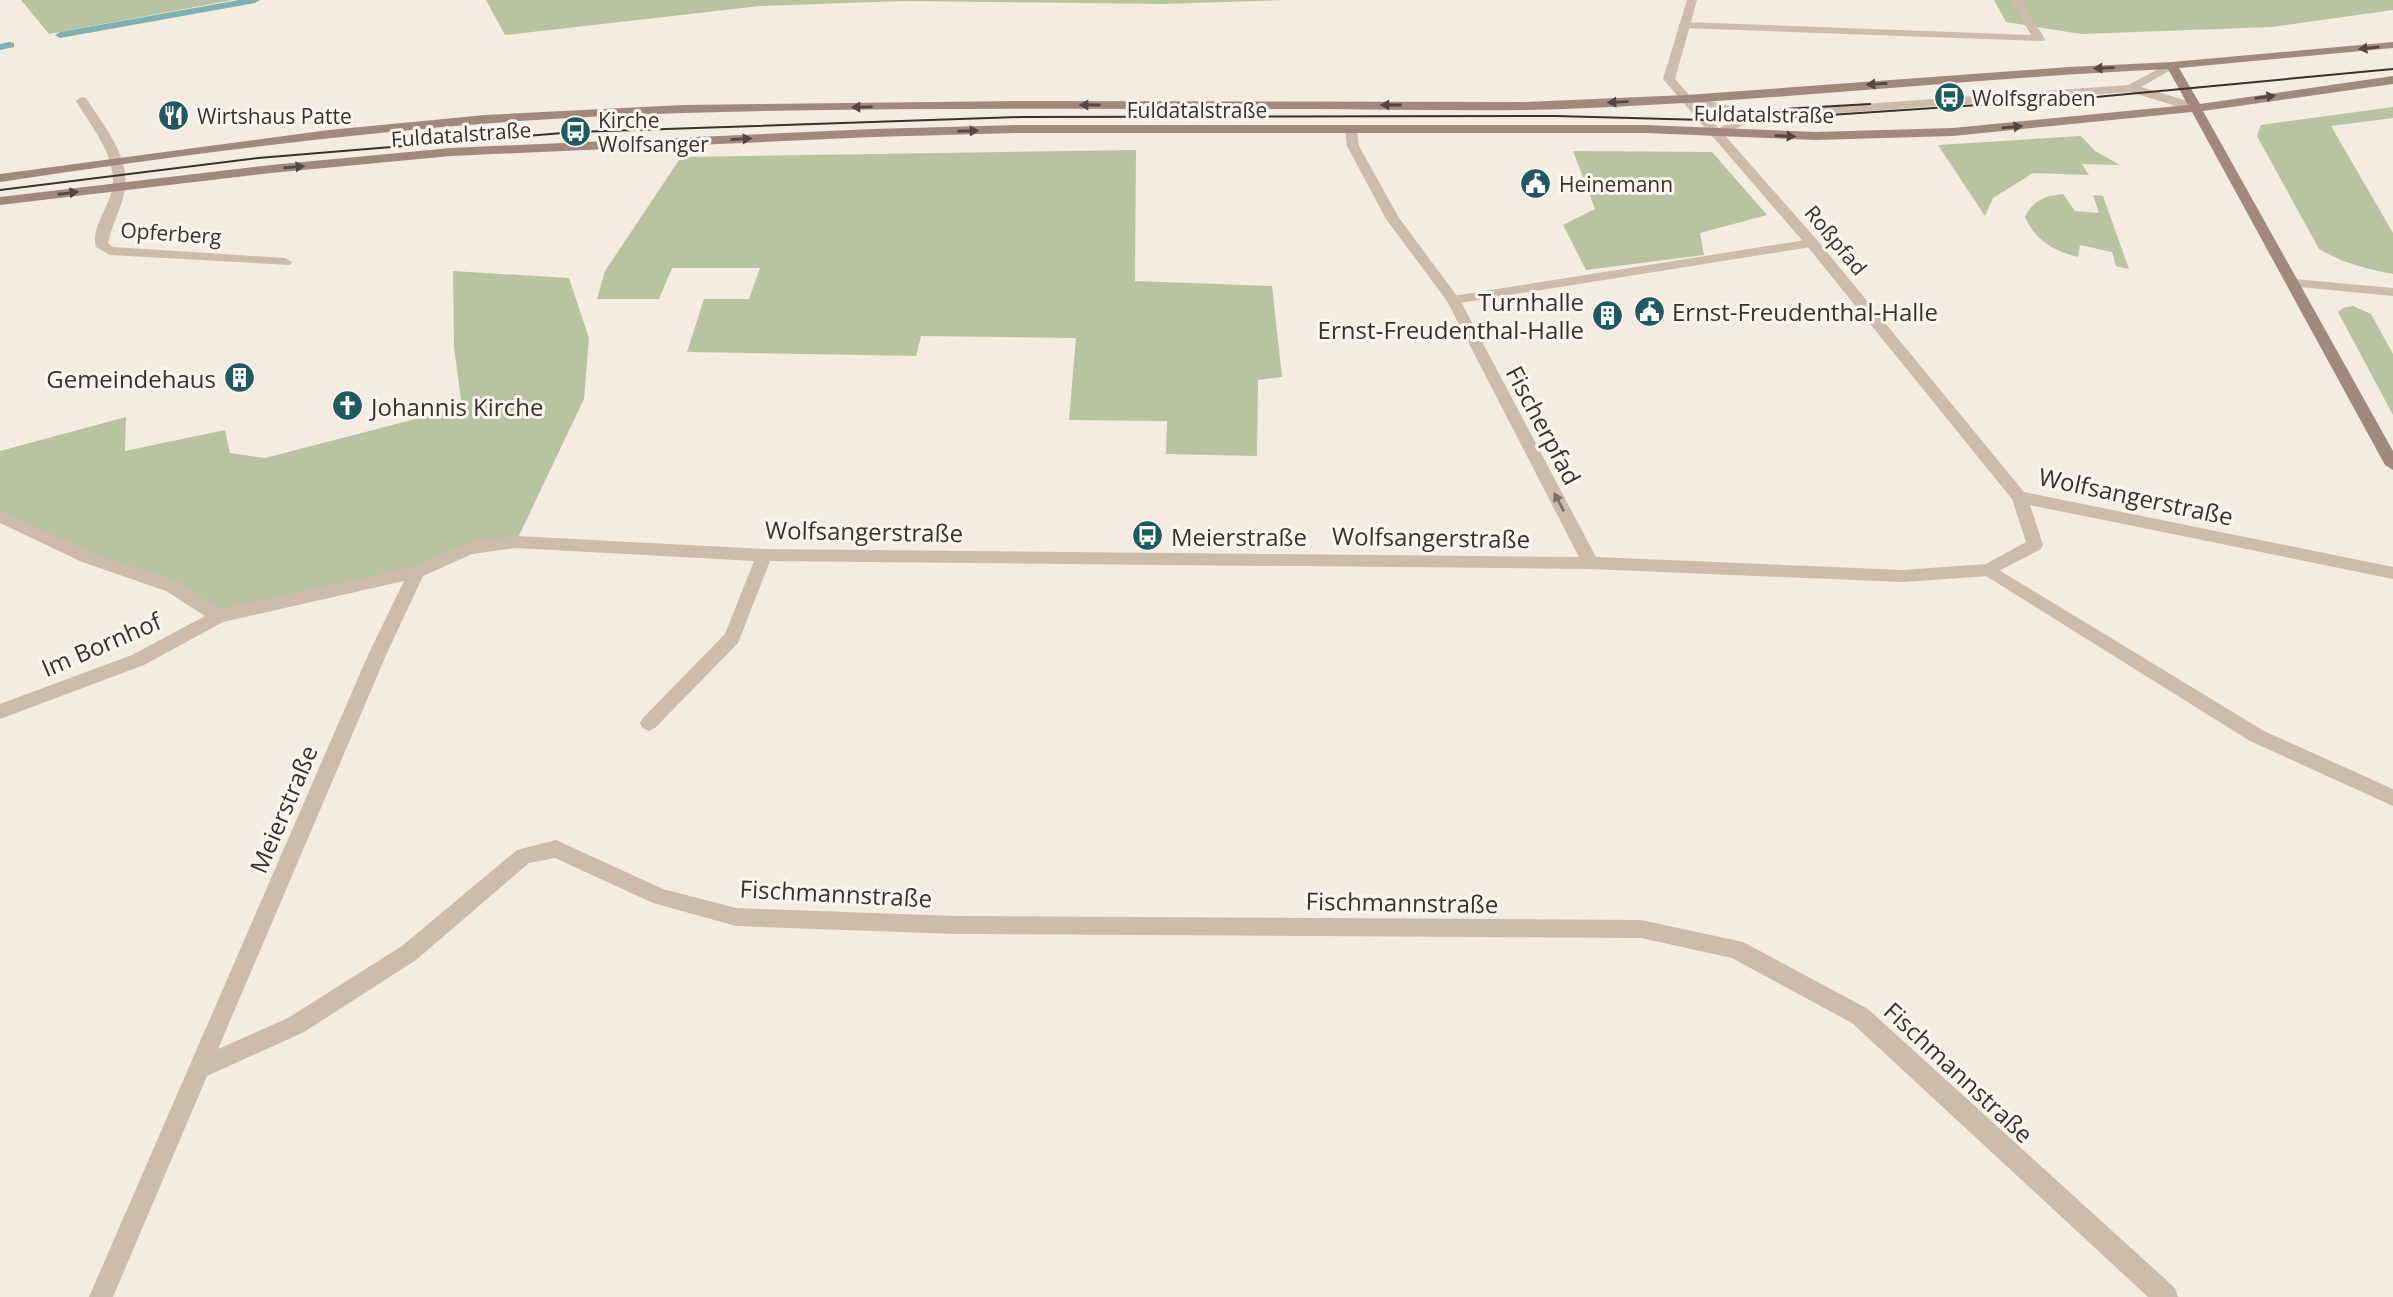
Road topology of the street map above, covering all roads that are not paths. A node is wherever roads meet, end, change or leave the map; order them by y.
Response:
1 (1692, 0) edge
2 (2016, 0) edge
3 (1684, 25) junction
4 (2393, 45) edge
5 (2172, 65) junction
6 (2393, 80) edge
7 (2131, 88) junction
8 (1686, 99) junction
9 (82, 101) dead end
10 (2197, 108) junction
11 (1754, 116) junction
12 (1351, 130) junction
13 (1717, 134) junction
14 (115, 161) junction
15 (0, 178) edge
16 (119, 186) junction
17 (0, 201) edge
18 (1812, 243) junction
19 (285, 262) dead end
20 (2294, 283) junction
21 (2393, 292) edge
22 (1453, 300) junction
23 (2393, 465) edge
24 (2019, 497) junction
25 (0, 516) edge
26 (764, 555) junction
27 (1591, 563) junction
28 (1989, 570) junction
29 (417, 572) junction
30 (2393, 573) edge
31 (219, 615) junction
32 (0, 712) edge
33 (649, 723) dead end
34 (2393, 798) edge
35 (201, 1068) junction
36 (101, 1297) edge
37 (2166, 1297) edge

1 - 3 street, Roßpfad
2 - 3 street
3 - 8 street, Roßpfad
4 -> 5 main road, Fuldatalstraße
5 - 7 street
5 -> 8 main road, Fuldatalstraße
5 - 10 main road
10 -> 6 main road, Fuldatalstraße
7 - 10 street
7 - 11 street
8 - 11 street
8 - 13 street, Roßpfad
8 -> 14 main road, Fuldatalstraße
9 - 14 street, Opferberg
13 -> 10 main road, Fuldatalstraße
10 - 20 main road
11 - 13 street
12 - 13 main road, Fuldatalstraße
16 -> 12 main road, Fuldatalstraße
12 - 22 street, Fischerpfad
13 - 18 street, Roßpfad
14 - 15 main road, Fuldatalstraße
14 - 16 street, Opferberg
17 -> 16 main road, Fuldatalstraße
16 - 19 street, Opferberg
18 - 22 street
18 - 24 street, Roßpfad
20 - 21 street
20 - 23 main road
27 -> 22 street, Fischerpfad
24 - 28 street, Wolfsangerstraße
24 - 30 street, Wolfsangerstraße
25 - 31 street
26 - 27 street, Wolfsangerstraße
26 - 29 street, Wolfsangerstraße
26 - 33 street
27 - 28 street, Wolfsangerstraße
28 - 34 street
29 - 31 street, Wolfsangerstraße
29 - 35 street, Meierstraße
31 - 32 street, Im Bornhof
35 - 36 street, Meierstraße
35 - 37 street, Fischmannstraße

